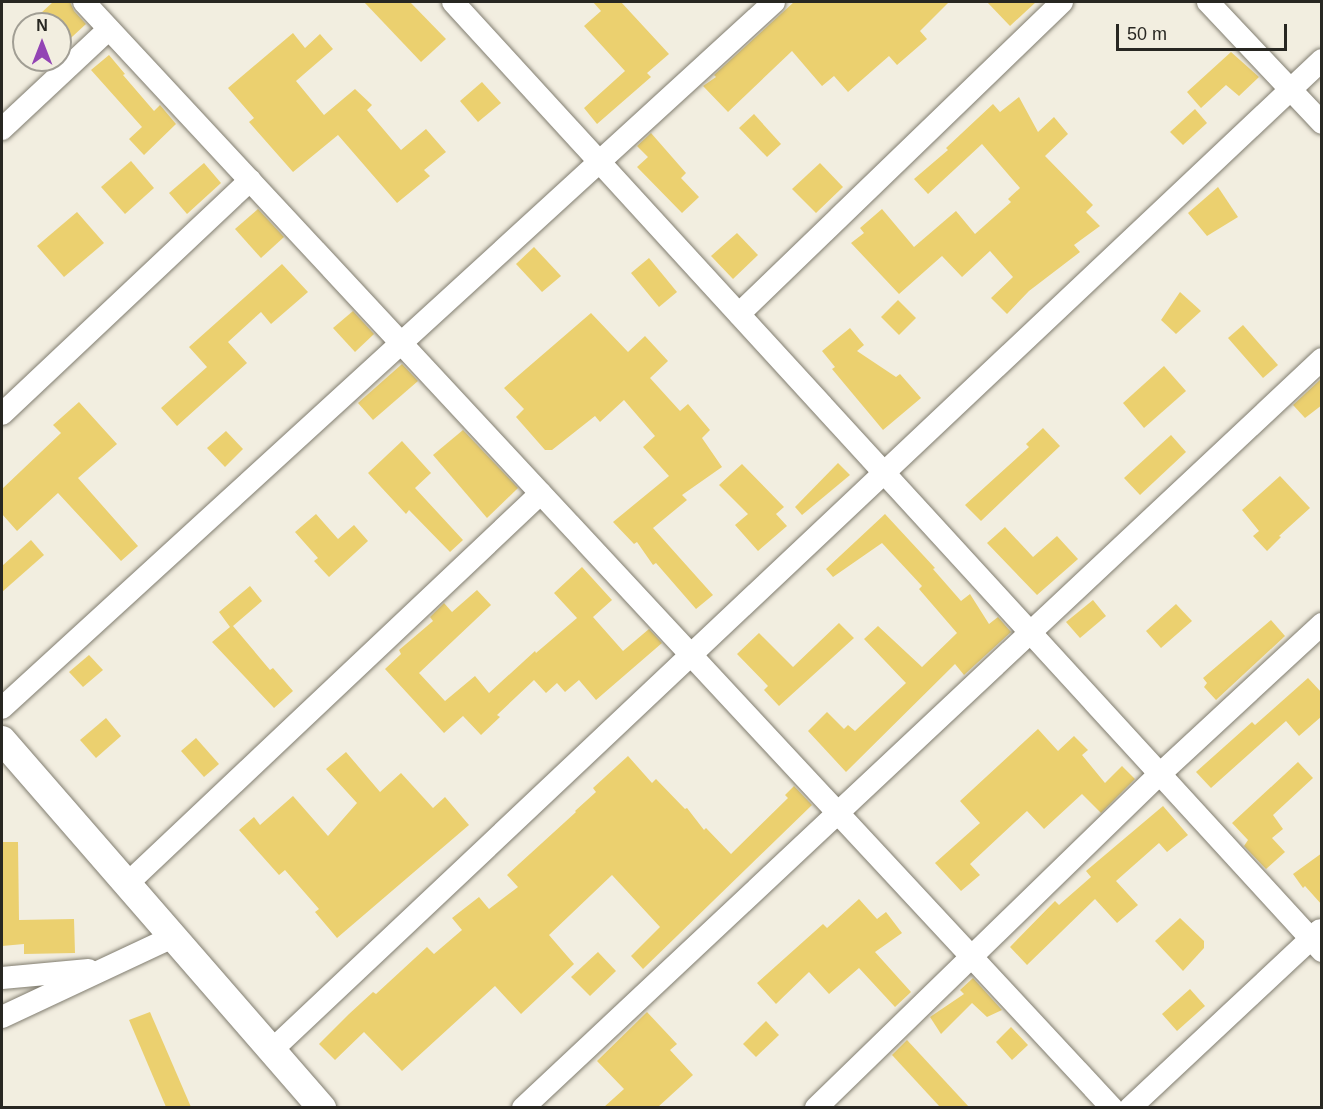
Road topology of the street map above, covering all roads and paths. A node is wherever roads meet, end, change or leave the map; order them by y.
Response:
1 (84, 2) edge
2 (774, 2) edge
3 (1062, 2) edge
4 (1208, 2) edge
5 (459, 4) edge
6 (109, 29) junction
7 (1322, 60) edge
8 (1290, 89) junction
9 (1322, 123) edge
10 (2, 129) edge
11 (599, 161) junction
12 (250, 180) junction
13 (739, 314) junction
14 (401, 342) junction
15 (1322, 359) edge
16 (2, 414) edge
17 (884, 473) junction
18 (541, 493) junction
19 (1322, 624) edge
20 (1030, 633) junction
21 (691, 654) junction
22 (2, 708) edge
23 (2, 740) edge
24 (1160, 774) junction
25 (838, 812) junction
26 (127, 884) junction
27 (173, 937) junction
28 (1318, 940) edge
29 (972, 957) junction
30 (106, 968) junction
31 (2, 978) edge
32 (2, 1017) edge
33 (272, 1050) junction
34 (322, 1107) edge
35 (523, 1107) edge
36 (816, 1107) edge
37 (1112, 1107) edge
38 (1130, 1107) edge

1 - 6 street
2 - 11 street
3 - 13 street
4 - 8 street
5 - 11 street
6 - 10 street
6 - 12 street
7 - 8 street
8 - 9 street
8 - 17 street
11 - 13 street
11 - 14 street
12 - 14 street
12 - 16 street
13 - 17 street
14 - 18 street
14 - 22 street
15 - 20 street
17 - 20 street
17 - 21 street
18 - 21 street
18 - 26 street
19 - 24 street
20 - 24 street
20 - 25 street
21 - 25 street
21 - 33 street
23 - 26 street
24 - 28 street
24 - 29 street
25 - 29 street
25 - 35 street
26 - 27 street
27 - 30 street
27 - 33 street
28 - 38 street
29 - 36 street
29 - 37 street
30 - 31 street
30 - 32 street
33 - 34 street

